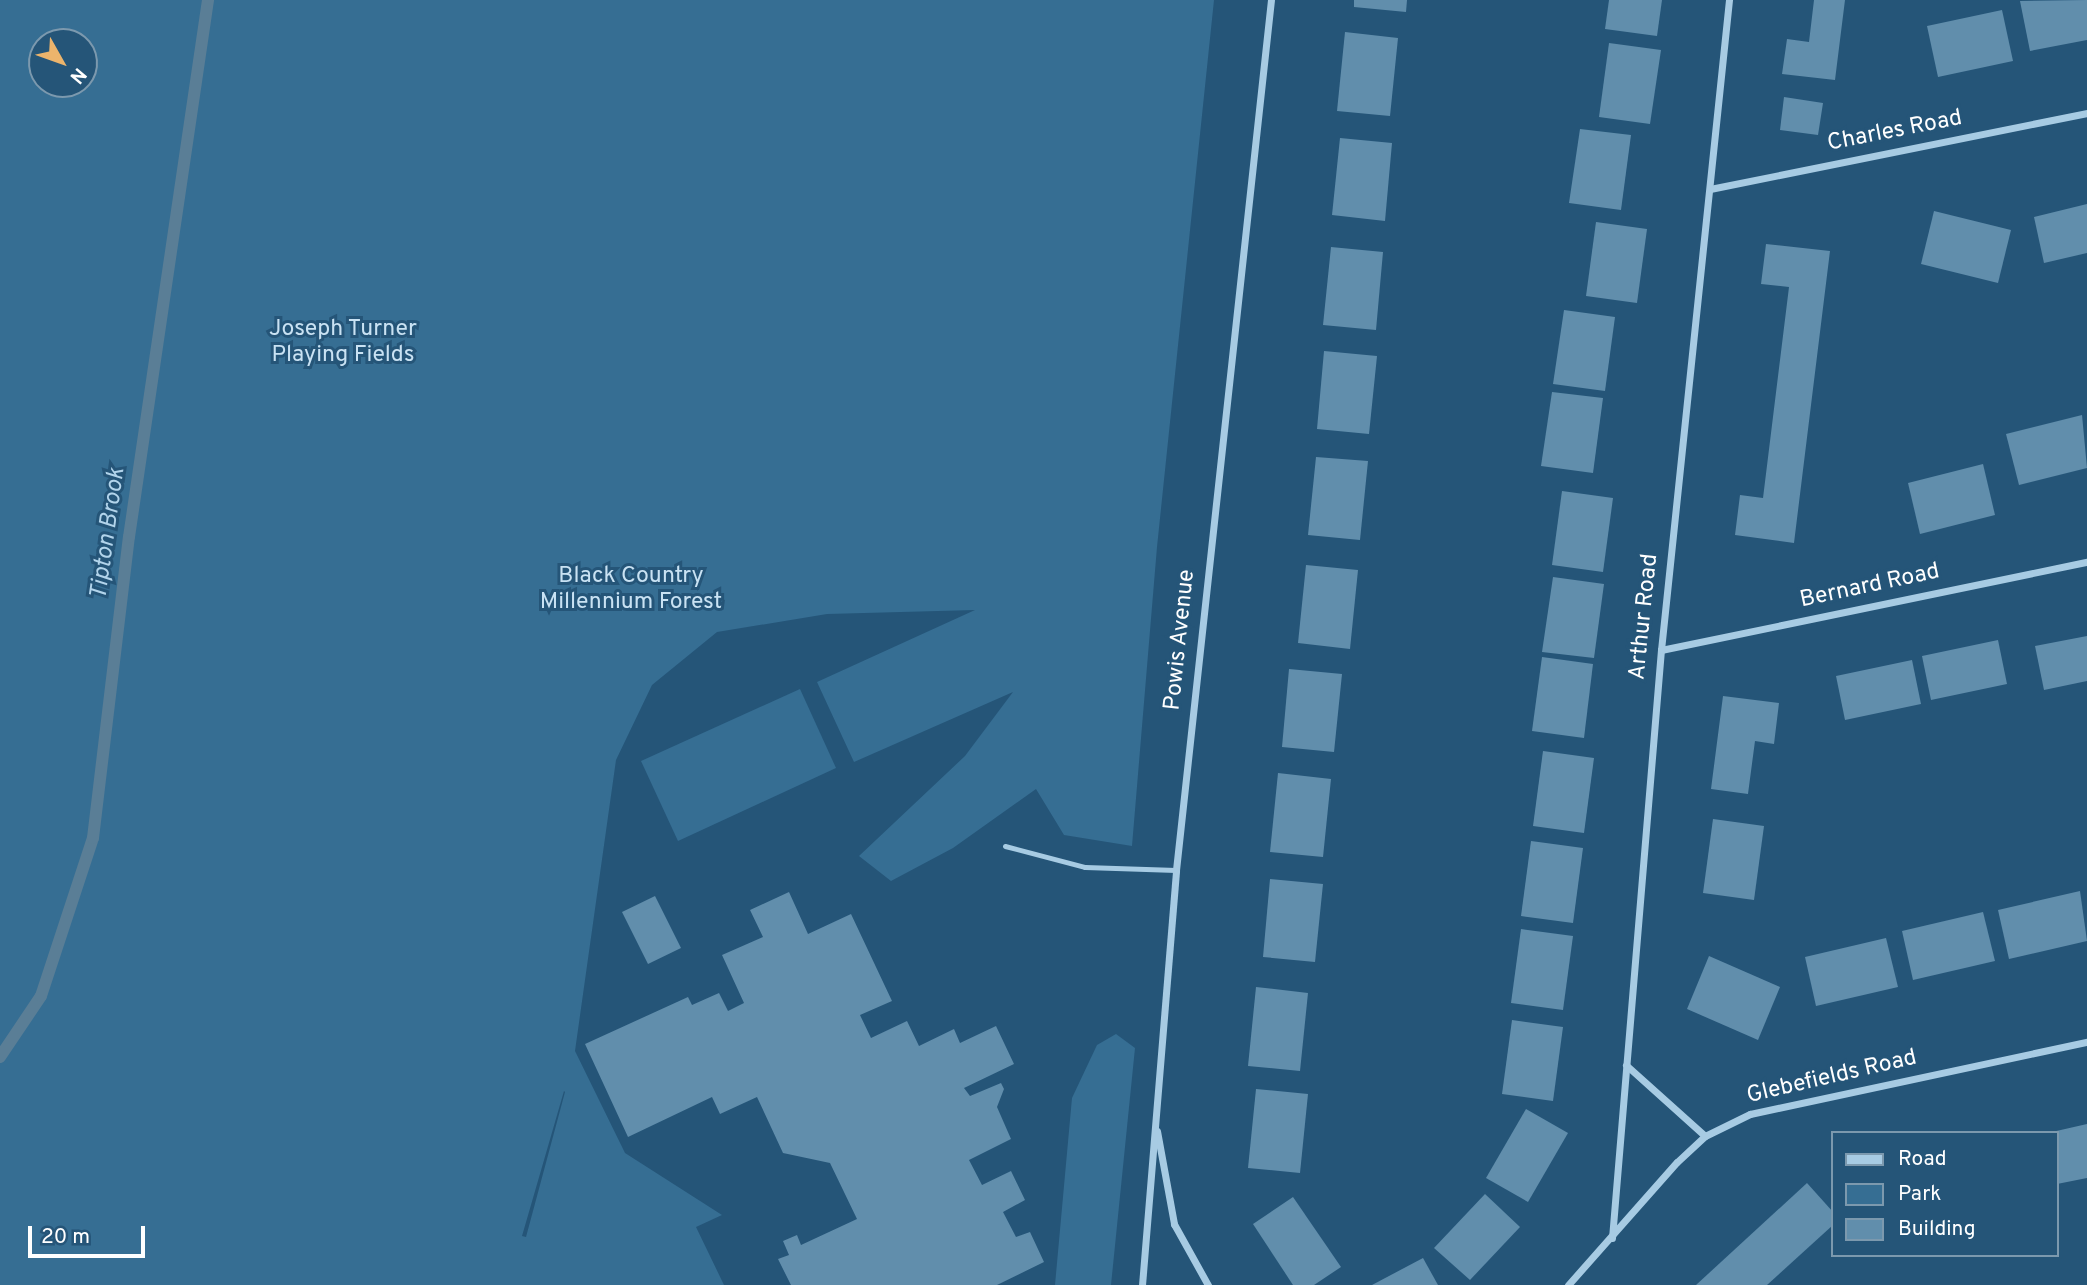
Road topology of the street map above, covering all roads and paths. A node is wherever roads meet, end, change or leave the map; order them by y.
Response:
1 (1271, 0) edge
2 (1729, 0) edge
3 (2087, 113) edge
4 (1710, 189) junction
5 (2087, 562) edge
6 (1661, 650) junction
7 (1005, 846) dead end
8 (1176, 870) junction
9 (2087, 1042) edge
10 (1626, 1065) junction
11 (1155, 1120) junction
12 (1705, 1136) junction
13 (1612, 1238) junction
14 (1142, 1285) edge
15 (1208, 1285) edge
16 (1568, 1285) edge

1 - 8 street, Powis Avenue
2 - 4 street, Arthur Road
3 - 4 street, Charles Road
4 - 6 street, Arthur Road
5 - 6 street, Bernard Road
6 - 10 street, Arthur Road
7 - 8 lane
8 - 11 street, Powis Avenue
9 - 12 street, Glebefields Road
10 - 12 street
10 - 13 street, Arthur Road
11 - 14 street, Powis Avenue
11 - 15 street
12 - 13 street, Glebefields Road
13 - 16 street, Glebefields Road

